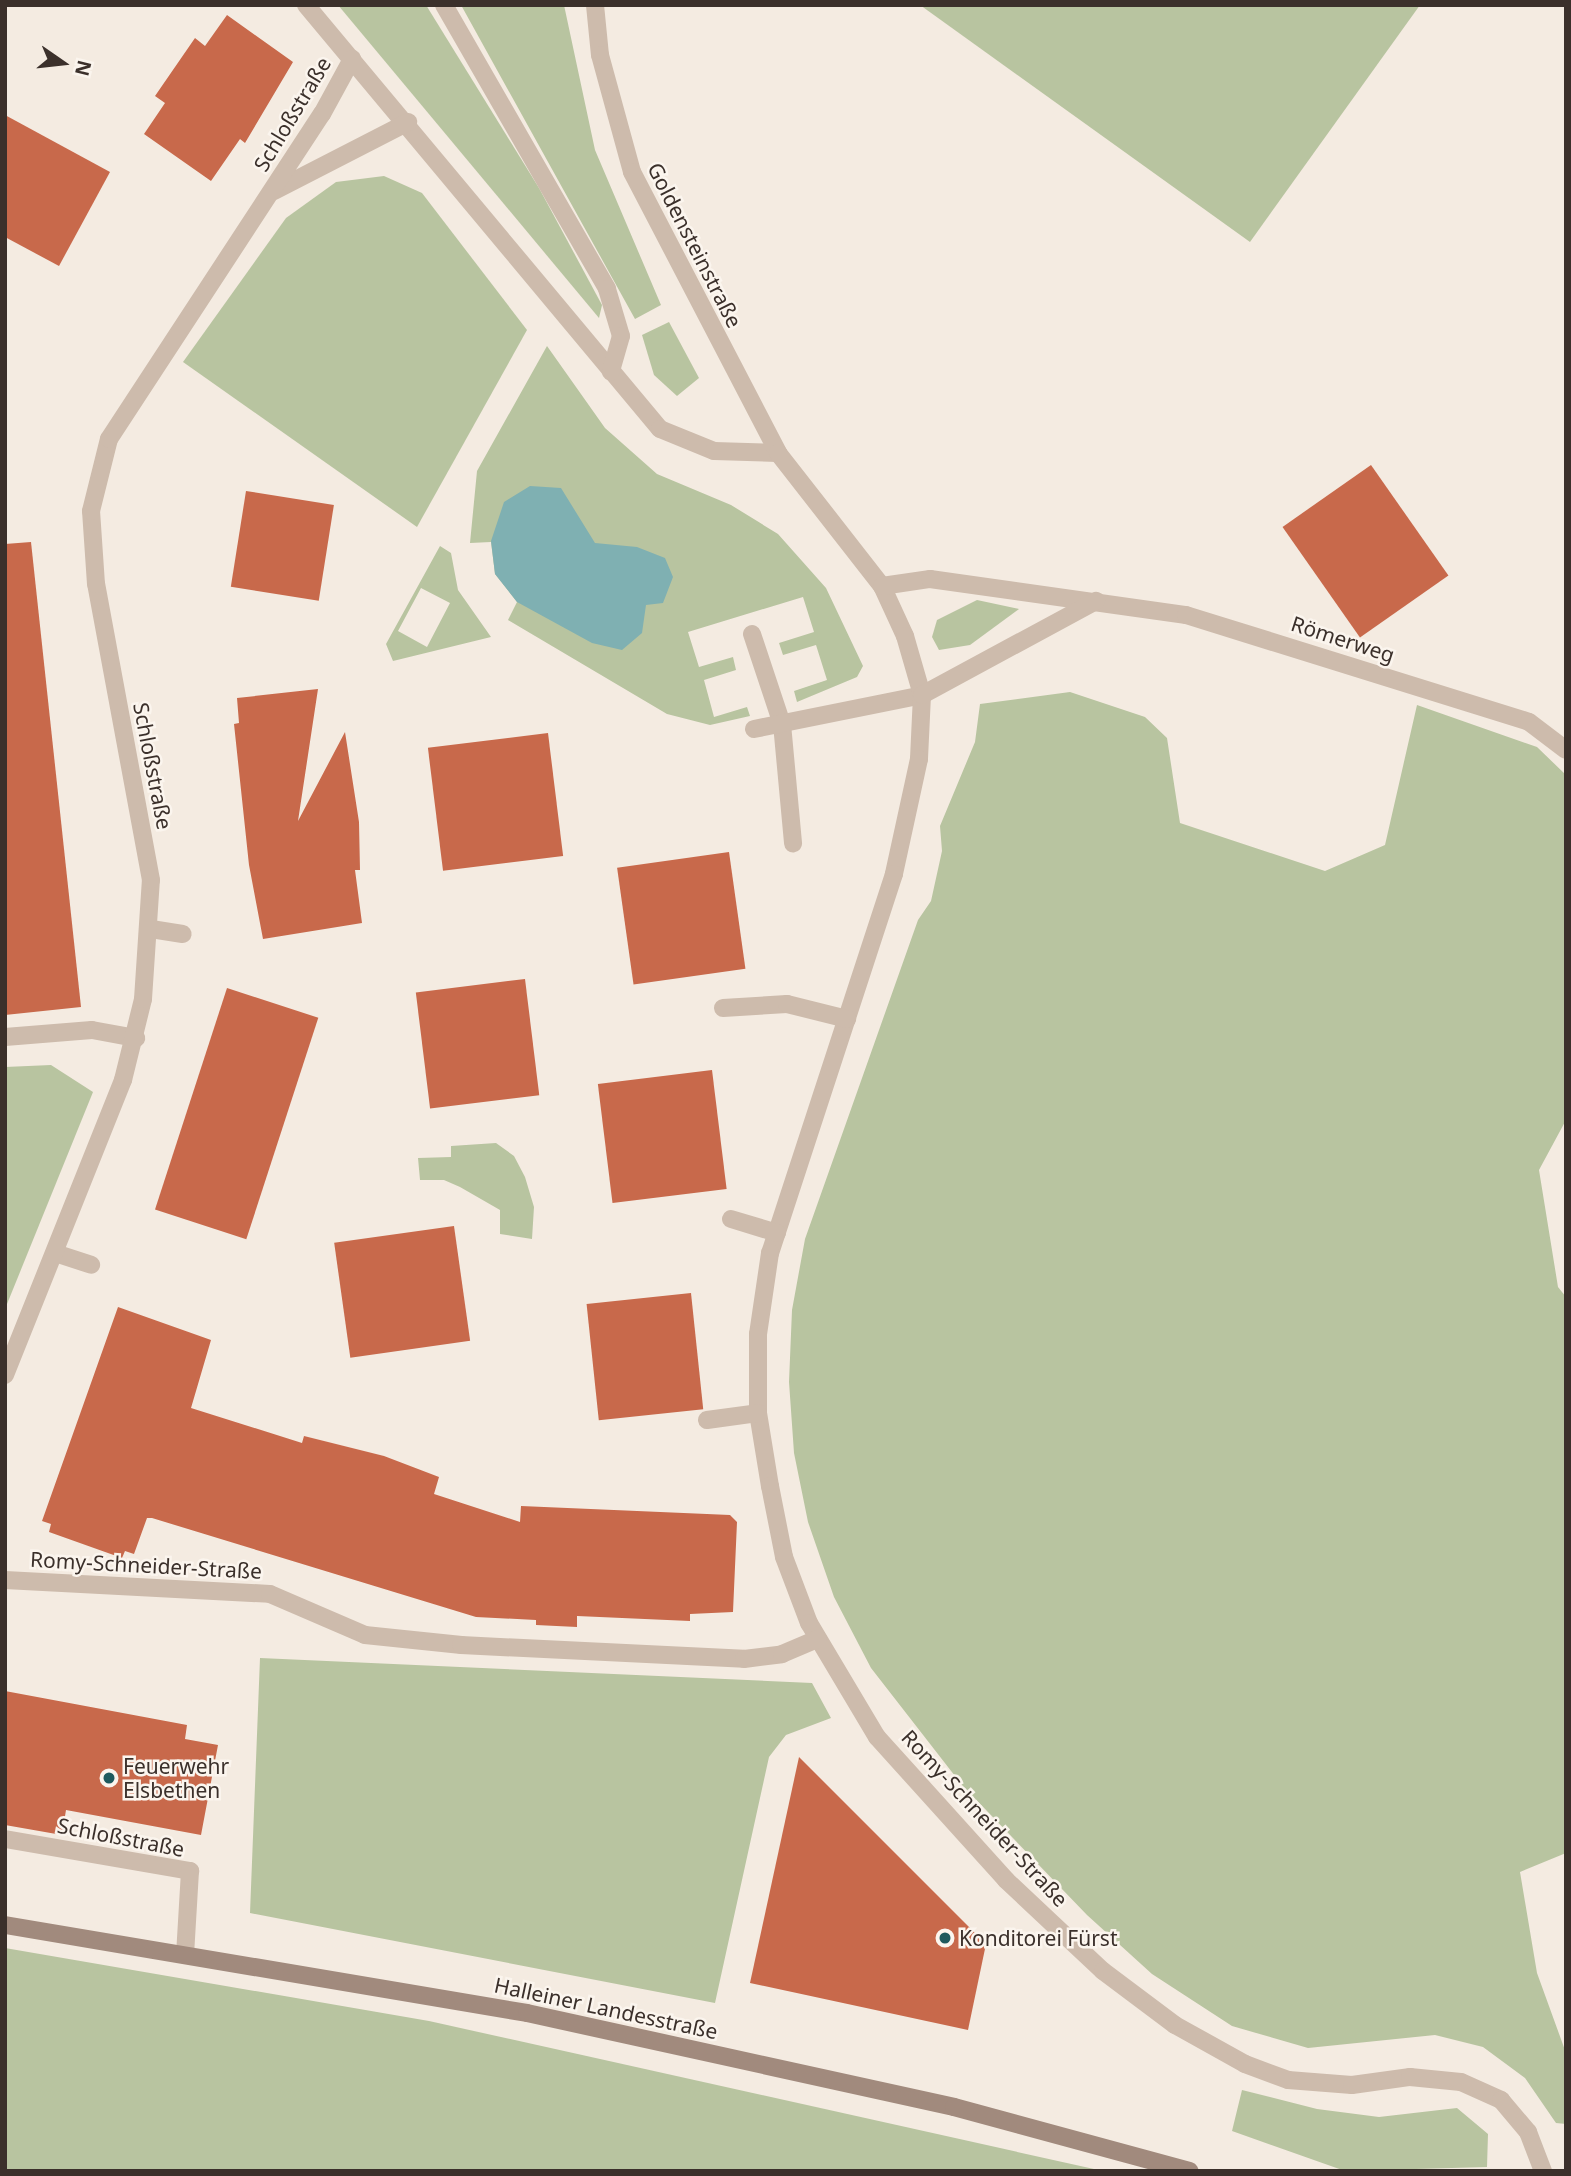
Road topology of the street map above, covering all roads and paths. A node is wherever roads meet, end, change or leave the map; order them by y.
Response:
1 (306, 5) edge
2 (444, 5) edge
3 (595, 5) edge
4 (352, 59) junction
5 (408, 122) junction
6 (271, 193) junction
7 (611, 372) junction
8 (778, 453) junction
9 (882, 586) junction
10 (1096, 601) junction
11 (752, 634) dead end
12 (922, 695) junction
13 (782, 724) junction
14 (754, 729) dead end
15 (1566, 750) edge
16 (793, 843) dead end
17 (151, 929) junction
18 (183, 934) dead end
19 (723, 1008) dead end
20 (847, 1019) junction
21 (5, 1037) edge
22 (136, 1038) junction
23 (731, 1219) dead end
24 (777, 1233) junction
25 (55, 1253) junction
26 (91, 1265) dead end
27 (5, 1375) edge
28 (758, 1413) junction
29 (707, 1420) dead end
30 (5, 1580) edge
31 (818, 1639) junction
32 (5, 1839) edge
33 (5, 1925) edge
34 (186, 1955) junction
35 (1189, 2171) edge
36 (1543, 2171) edge

1 - 4 street
2 - 7 street
3 - 8 street, Goldensteinstraße
4 - 5 street
4 - 6 street, Schloßstraße
5 - 6 street, Schloßstraße
5 - 7 street
6 - 17 street, Schloßstraße
7 - 8 street
8 - 9 street, Goldensteinstraße
9 - 10 street, Römerweg
9 - 12 street, Goldensteinstraße
10 - 12 street
10 - 15 street, Römerweg
11 - 13 street
12 - 13 street
12 - 20 street, Romy-Schneider-Straße
13 - 14 street
13 - 16 street
17 - 18 street
17 - 22 street, Schloßstraße
19 - 20 street
20 - 24 street, Romy-Schneider-Straße
21 - 22 street
22 - 25 street, Schloßstraße
23 - 24 street
24 - 28 street, Romy-Schneider-Straße
25 - 26 street
25 - 27 street, Schloßstraße
28 - 29 street
28 - 31 street, Romy-Schneider-Straße
30 - 31 street, Romy-Schneider-Straße
31 - 36 street, Romy-Schneider-Straße
32 - 34 street, Schloßstraße
33 - 34 main road, Halleiner Landesstraße
34 - 35 main road, Halleiner Landesstraße

